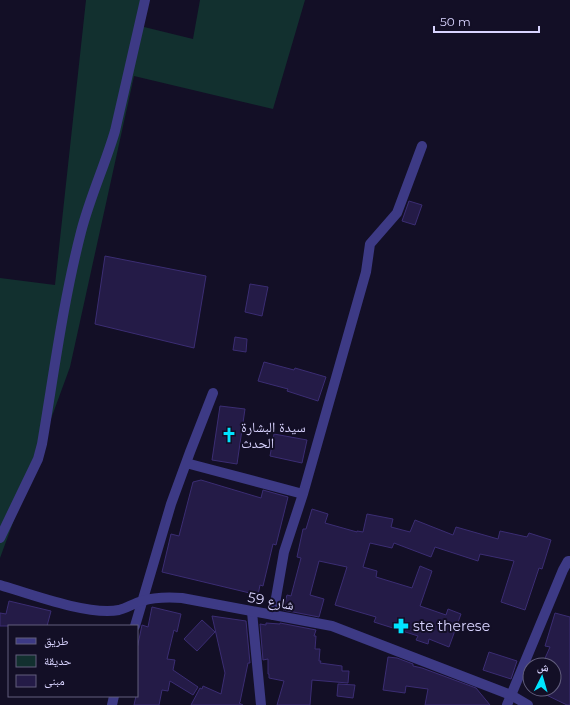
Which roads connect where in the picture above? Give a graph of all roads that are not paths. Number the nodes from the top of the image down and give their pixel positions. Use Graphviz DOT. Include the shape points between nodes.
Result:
graph roads {
  1 [pos="145,0"];
  2 [pos="422,146"];
  3 [pos="213,393"];
  4 [pos="186,463"];
  5 [pos="303,494"];
  6 [pos="0,538"];
  7 [pos="570,561"];
  8 [pos="0,584"];
  9 [pos="142,601"];
  10 [pos="252,612"];
  11 [pos="272,616"];
  12 [pos="135,625"];
  13 [pos="510,695"];
  14 [pos="261,705"];
  15 [pos="507,705"];
  16 [pos="528,705"];
  1 -- 6 [label="street" via="110,148 87,208 68,287 38,459"];
  2 -- 5 [label="street" via="397,213 370,244 366,272"];
  3 -- 4 [label="street"];
  4 -- 5 [label="street"];
  4 -- 9 [label="street"];
  5 -- 11 [label="street" via="284,552"];
  7 -- 13 [label="street" via="562,570"];
  8 -- 9 [label="street, شارع 59" via="96,611 119,610"];
  9 -- 10 [label="street, شارع 59" via="162,597 182,598"];
  9 -- 12 [label="street"];
  10 -- 11 [label="street, شارع 59"];
  10 -- 14 [label="street"];
  11 -- 13 [label="street, شارع 59" via="332,626"];
  13 -- 15 [label="street"];
  13 -- 16 [label="street, شارع 59"];
}
